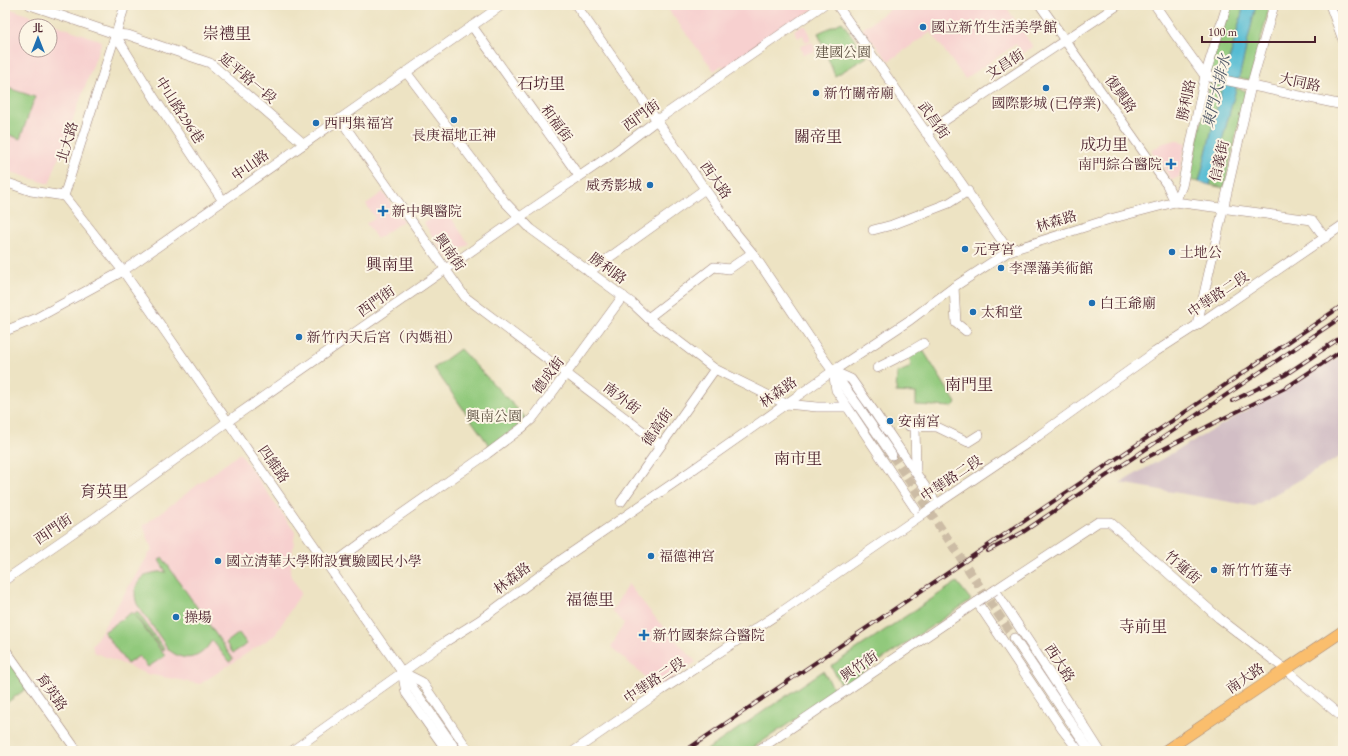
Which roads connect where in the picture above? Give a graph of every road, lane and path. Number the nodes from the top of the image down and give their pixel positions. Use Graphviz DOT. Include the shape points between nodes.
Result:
graph roads {
  1 [pos="30,5"];
  2 [pos="125,5"];
  3 [pos="502,5"];
  4 [pos="576,5"];
  5 [pos="823,5"];
  6 [pos="837,5"];
  7 [pos="1040,5"];
  8 [pos="1118,5"];
  9 [pos="1155,5"];
  10 [pos="1227,5"];
  11 [pos="1274,5"];
  12 [pos="1330,5"];
  13 [pos="472,26"];
  14 [pos="115,34"];
  15 [pos="1343,40"];
  16 [pos="1066,41"];
  17 [pos="406,72"];
  18 [pos="1205,76"];
  19 [pos="1251,86"];
  20 [pos="1343,105"];
  21 [pos="340,119"];
  22 [pos="657,120"];
  23 [pos="926,132"];
  24 [pos="304,144"];
  25 [pos="579,176"];
  26 [pos="5,182"];
  27 [pos="705,189"];
  28 [pos="968,191"];
  29 [pos="64,196"];
  30 [pos="223,201"];
  31 [pos="1175,202"];
  32 [pos="1223,208"];
  33 [pos="520,216"];
  34 [pos="1343,225"];
  35 [pos="873,230"];
  36 [pos="1325,238"];
  37 [pos="1008,250"];
  38 [pos="752,252"];
  39 [pos="446,269"];
  40 [pos="122,271"];
  41 [pos="589,272"];
  42 [pos="954,287"];
  43 [pos="623,296"];
  44 [pos="648,318"];
  45 [pos="1197,325"];
  46 [pos="5,331"];
  47 [pos="966,331"];
  48 [pos="924,343"];
  49 [pos="877,368"];
  50 [pos="716,369"];
  51 [pos="833,371"];
  52 [pos="567,373"];
  53 [pos="786,404"];
  54 [pos="847,407"];
  55 [pos="227,422"];
  56 [pos="979,435"];
  57 [pos="661,445"];
  58 [pos="892,455"];
  59 [pos="916,473"];
  60 [pos="621,502"];
  61 [pos="937,504"];
  62 [pos="920,516"];
  63 [pos="329,567"];
  64 [pos="5,580"];
  65 [pos="995,590"];
  66 [pos="977,602"];
  67 [pos="1343,631"];
  68 [pos="1014,638"];
  69 [pos="5,649"];
  70 [pos="1284,670"];
  71 [pos="403,673"];
  72 [pos="1343,718"];
  73 [pos="77,751"];
  74 [pos="292,751"];
  75 [pos="447,751"];
  76 [pos="457,751"];
  77 [pos="470,751"];
  78 [pos="574,751"];
  79 [pos="757,751"];
  80 [pos="1079,751"];
  81 [pos="1090,751"];
  82 [pos="1100,751"];
  83 [pos="1165,751"];
  1 -- 14 [label="street, 延平路一段"];
  2 -- 14 [label="street, 北大路"];
  3 -- 13 [label="street, 中山路"];
  4 -- 22 [label="street, 西大路"];
  5 -- 22 [label="street, 西門街"];
  6 -- 23 [label="street, 武昌街"];
  7 -- 16 [label="street, 復興路"];
  8 -- 16 [label="street, 文昌街"];
  9 -- 18 [label="street"];
  10 -- 18 [label="street, 勝利路"];
  11 -- 19 [label="street, 信義街"];
  12 -- 15 [label="street"];
  13 -- 17 [label="street, 中山路"];
  13 -- 25 [label="street, 和福街"];
  14 -- 24 [label="street, 延平路一段" via="128,35 210,63"];
  14 -- 29 [label="street, 北大路"];
  14 -- 30 [label="street, 中山路296巷"];
  16 -- 23 [label="street, 文昌街"];
  16 -- 31 [label="street, 復興路" via="1167,185"];
  17 -- 21 [label="street, 中山路"];
  17 -- 33 [label="street, 勝利路" via="504,202"];
  18 -- 19 [label="street, 大同路"];
  18 -- 31 [label="street, 勝利路" via="1182,186"];
  19 -- 20 [label="street, 大同路"];
  19 -- 32 [label="street, 信義街"];
  21 -- 24 [label="street, 中山路"];
  21 -- 39 [label="street, 興南街"];
  22 -- 25 [label="street, 西門街"];
  22 -- 27 [label="street, 西大路"];
  23 -- 28 [label="street, 武昌街"];
  24 -- 30 [label="street, 中山路"];
  25 -- 33 [label="street, 西門街"];
  26 -- 29 [label="street" via="32,191"];
  27 -- 38 [label="street, 西大路"];
  27 -- 41 [label="street"];
  28 -- 35 [label="street" via="949,203"];
  28 -- 37 [label="street, 武昌街"];
  29 -- 40 [label="street"];
  30 -- 40 [label="street, 中山路"];
  31 -- 32 [label="street, 林森路"];
  31 -- 37 [label="street, 林森路"];
  32 -- 36 [label="street, 林森路" via="1312,220"];
  32 -- 45 [label="street, 信義街"];
  33 -- 39 [label="street, 西門街"];
  33 -- 41 [label="street, 勝利路" via="531,229"];
  34 -- 36 [label="street, 中華路二段"];
  36 -- 45 [label="street, 中華路二段"];
  37 -- 42 [label="street, 林森路"];
  38 -- 44 [label="street" via="728,269 714,267"];
  38 -- 51 [label="street, 西大路"];
  39 -- 52 [label="street, 興南街" via="465,297"];
  39 -- 55 [label="street, 西門街"];
  40 -- 46 [label="street, 中山路" via="35,319"];
  40 -- 55 [label="street, 四維路"];
  41 -- 43 [label="street, 勝利路"];
  42 -- 47 [label="street" via="956,323"];
  42 -- 51 [label="street, 林森路" via="910,320"];
  43 -- 44 [label="street, 勝利路"];
  43 -- 52 [label="street, 德成街"];
  44 -- 50 [label="street, 勝利路"];
  45 -- 61 [label="street, 中華路二段" via="1154,352 1038,436"];
  48 -- 49 [label="street"];
  50 -- 53 [label="street, 勝利路"];
  50 -- 57 [label="street, 德高街"];
  51 -- 53 [label="street, 林森路"];
  51 -- 54 [label="street, 西大路" via="836,390"];
  51 -- 58 [label="street, 西大路"];
  51 -- 59 [label="street" via="851,379"];
  52 -- 57 [label="street, 南外街"];
  52 -- 63 [label="street, 德成街" via="550,397 522,428"];
  53 -- 54 [label="street, 勝利路"];
  53 -- 71 [label="street, 林森路"];
  54 -- 62 [label="street, 西大路"];
  55 -- 63 [label="street, 四維路"];
  55 -- 64 [label="street, 西門街"];
  56 -- 59 [label="street" via="968,442 937,426 912,426"];
  57 -- 60 [label="street, 德高街"];
  59 -- 61 [label="street"];
  61 -- 62 [label="street, 中華路二段, bridge"];
  62 -- 78 [label="street, 中華路二段"];
  63 -- 71 [label="street, 四維路"];
  65 -- 66 [label="street, 竹蓮街, bridge"];
  65 -- 70 [label="street, 竹蓮街" via="1098,522 1110,522 1218,618"];
  65 -- 82 [label="street, 西大路"];
  66 -- 79 [label="street, 興竹街"];
  66 -- 80 [label="street"];
  67 -- 70 [label="main road, 南大路"];
  68 -- 81 [label="street, 西大路"];
  69 -- 73 [label="street, 育英路"];
  70 -- 72 [label="street, 竹蓮街"];
  70 -- 83 [label="main road, 南大路"];
  71 -- 74 [label="street, 林森路"];
  71 -- 75 [label="street, 四維路" via="406,693"];
  71 -- 76 [label="street, 四維路"];
  71 -- 77 [label="street, 四維路" via="422,682"];
}
